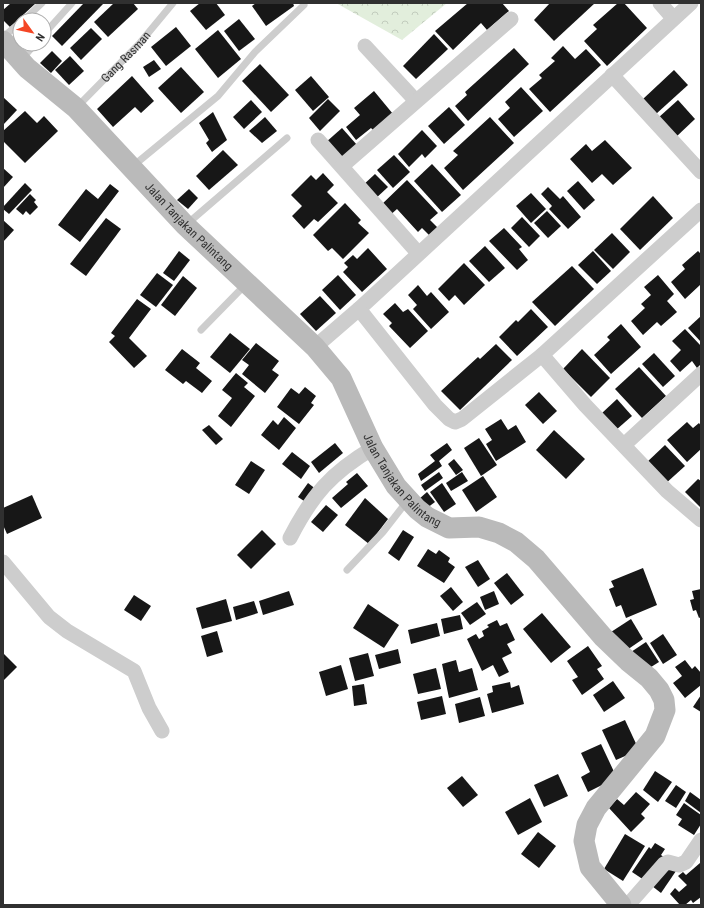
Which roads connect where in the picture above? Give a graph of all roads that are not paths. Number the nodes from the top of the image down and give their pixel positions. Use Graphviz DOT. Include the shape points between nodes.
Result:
graph roads {
  1 [pos="42,3"];
  2 [pos="72,3"];
  3 [pos="173,3"];
  4 [pos="660,3"];
  5 [pos="691,3"];
  6 [pos="304,5"];
  7 [pos="32,12"];
  8 [pos="673,18"];
  9 [pos="511,19"];
  10 [pos="52,25"];
  11 [pos="12,30"];
  12 [pos="3,37"];
  13 [pos="3,41"];
  14 [pos="365,46"];
  15 [pos="28,52"];
  16 [pos="20,62"];
  17 [pos="612,75"];
  18 [pos="416,101"];
  19 [pos="76,108"];
  20 [pos="287,138"];
  21 [pos="318,140"];
  22 [pos="342,166"];
  23 [pos="131,168"];
  24 [pos="701,172"];
  25 [pos="701,210"];
  26 [pos="185,226"];
  27 [pos="418,253"];
  28 [pos="246,284"];
  29 [pos="359,309"];
  30 [pos="201,330"];
  31 [pos="315,347"];
  32 [pos="542,355"];
  33 [pos="701,374"];
  34 [pos="624,445"];
  35 [pos="372,448"];
  36 [pos="408,500"];
  37 [pos="701,520"];
  38 [pos="290,538"];
  39 [pos="347,570"];
  40 [pos="5,571"];
  41 [pos="162,731"];
  42 [pos="701,840"];
  43 [pos="621,905"];
  44 [pos="628,905"];
  1 -- 7 [label="lane"];
  2 -- 10 [label="lane"];
  3 -- 19 [label="lane, Gang Rasman" via="139,44"];
  4 -- 8 [label="street"];
  5 -- 8 [label="street"];
  6 -- 23 [label="lane" via="255,52 218,96"];
  8 -- 17 [label="street"];
  9 -- 18 [label="street"];
  11 -- 12 [label="lane"];
  13 -- 16 [label="street, Jalan Tanjakan Palintang"];
  14 -- 18 [label="street"];
  15 -- 16 [label="lane"];
  16 -- 19 [label="street, Jalan Tanjakan Palintang"];
  17 -- 24 [label="street"];
  17 -- 27 [label="street"];
  18 -- 22 [label="street"];
  19 -- 23 [label="street, Jalan Tanjakan Palintang"];
  20 -- 26 [label="lane"];
  21 -- 22 [label="street"];
  22 -- 27 [label="street"];
  23 -- 26 [label="street, Jalan Tanjakan Palintang"];
  25 -- 32 [label="street"];
  26 -- 28 [label="street, Jalan Tanjakan Palintang"];
  27 -- 29 [label="street"];
  28 -- 30 [label="lane"];
  28 -- 31 [label="street, Jalan Tanjakan Palintang"];
  29 -- 31 [label="street"];
  29 -- 32 [label="street" via="435,405 449,420 455,422"];
  31 -- 35 [label="street, Jalan Tanjakan Palintang" via="341,378"];
  32 -- 34 [label="street"];
  33 -- 34 [label="street"];
  34 -- 37 [label="street" via="667,491"];
  35 -- 36 [label="street, Jalan Tanjakan Palintang"];
  35 -- 38 [label="street" via="336,473 305,512"];
  36 -- 39 [label="lane" via="383,532"];
  36 -- 43 [label="street, Jalan Tanjakan Palintang" via="438,524 449,528 479,528 499,533 516,542 536,559 603,637 659,690 665,710 655,736 596,808 587,825 584,842 590,867"];
  40 -- 41 [label="street" via="49,617 67,631 134,671 149,708"];
  42 -- 44 [label="street" via="686,862 679,866 668,862 664,864"];
}
